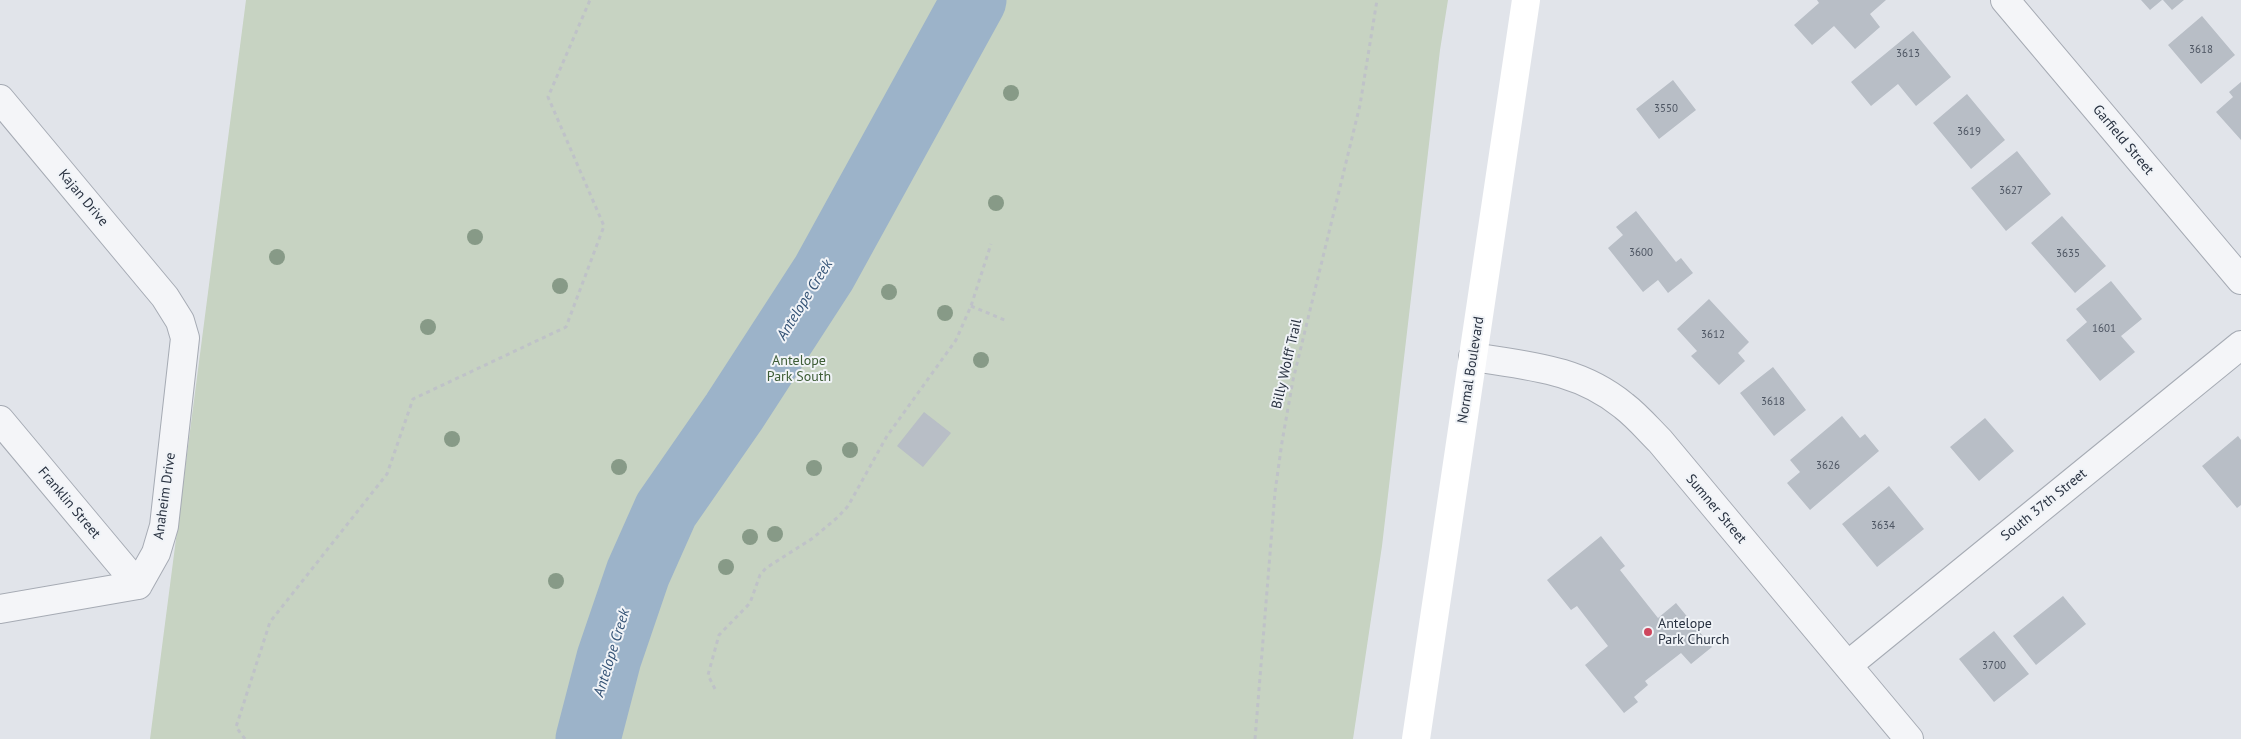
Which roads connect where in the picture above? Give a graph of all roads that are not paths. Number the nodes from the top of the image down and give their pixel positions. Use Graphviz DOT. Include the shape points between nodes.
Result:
graph roads {
  1 [pos="1526,0"];
  2 [pos="2005,0"];
  3 [pos="0,99"];
  4 [pos="2241,280"];
  5 [pos="165,297"];
  6 [pos="2241,345"];
  7 [pos="1473,357"];
  8 [pos="0,420"];
  9 [pos="138,585"];
  10 [pos="0,609"];
  11 [pos="1848,665"];
  12 [pos="1416,739"];
  13 [pos="1909,739"];
  1 -- 7 [label="main road, Normal Boulevard"];
  2 -- 4 [label="street, Garfield Street"];
  3 -- 5 [label="street, Kajan Drive"];
  5 -- 9 [label="street, Anaheim Drive" via="180,322 185,338 164,526 156,553"];
  6 -- 11 [label="street, South 37th Street"];
  7 -- 11 [label="street, Sumner Street" via="1570,375 1590,383 1625,406 1660,441"];
  7 -- 12 [label="main road, Normal Boulevard"];
  8 -- 9 [label="street, Franklin Street"];
  9 -- 10 [label="street"];
  11 -- 13 [label="street, Sumner Street"];
}
